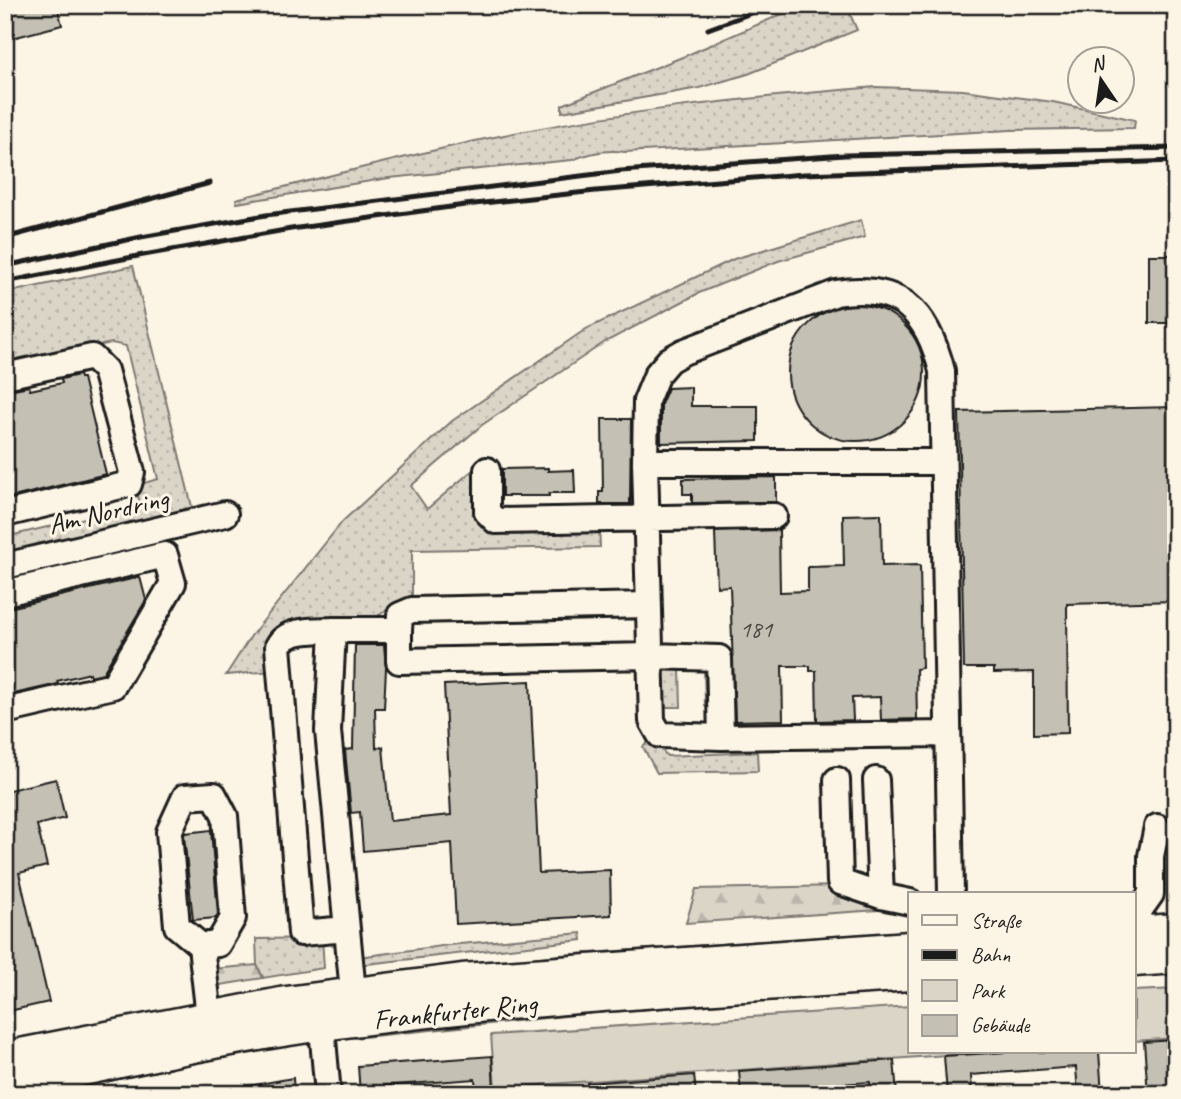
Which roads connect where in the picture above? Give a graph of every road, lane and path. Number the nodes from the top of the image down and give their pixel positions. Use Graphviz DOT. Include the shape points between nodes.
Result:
graph roads {
  1 [pos="5,376"];
  2 [pos="645,462"];
  3 [pos="942,462"];
  4 [pos="487,470"];
  5 [pos="5,514"];
  6 [pos="225,514"];
  7 [pos="774,516"];
  8 [pos="646,518"];
  9 [pos="5,566"];
  10 [pos="5,593"];
  11 [pos="648,606"];
  12 [pos="333,630"];
  13 [pos="399,630"];
  14 [pos="650,656"];
  15 [pos="5,711"];
  16 [pos="948,734"];
  17 [pos="721,737"];
  18 [pos="837,780"];
  19 [pos="876,780"];
  20 [pos="1157,827"];
  21 [pos="950,892"];
  22 [pos="881,896"];
  23 [pos="908,902"];
  24 [pos="1136,915"];
  25 [pos="347,929"];
  26 [pos="1176,929"];
  27 [pos="1136,932"];
  28 [pos="201,946"];
  29 [pos="908,947"];
  30 [pos="1176,958"];
  31 [pos="1136,961"];
  32 [pos="908,975"];
  33 [pos="353,992"];
  34 [pos="320,1011"];
  35 [pos="209,1017"];
  36 [pos="5,1057"];
  37 [pos="5,1087"];
  38 [pos="328,1094"];
  1 -- 5 [label="street" via="92,357 105,370 132,472 129,484"];
  2 -- 3 [label="street"];
  2 -- 3 [label="street" via="646,401 657,374 669,360 836,293 873,290 908,306 924,322 935,344 942,370"];
  2 -- 8 [label="street"];
  3 -- 16 [label="street"];
  4 -- 8 [label="street" via="487,512 496,521"];
  6 -- 9 [label="street, Am Nordring"];
  7 -- 8 [label="street"];
  8 -- 11 [label="street"];
  10 -- 15 [label="street" via="165,555 173,583 113,686"];
  11 -- 13 [label="street" via="412,610 400,615"];
  11 -- 14 [label="street"];
  12 -- 13 [label="street"];
  12 -- 25 [label="street" via="328,731"];
  12 -- 25 [label="street" via="290,634 278,646 301,933"];
  13 -- 14 [label="street" via="399,660"];
  14 -- 17 [label="street" via="652,721 660,735"];
  14 -- 17 [label="street" via="719,658"];
  16 -- 17 [label="street"];
  16 -- 21 [label="street"];
  18 -- 22 [label="street" via="840,882"];
  19 -- 22 [label="street"];
  20 -- 24 [label="street" via="1151,894"];
  22 -- 23 [label="street"];
  25 -- 33 [label="street"];
  26 -- 27 [label="main road"];
  28 -- 28 [label="street" via="177,926 169,832 185,797 214,795 225,816 233,918 218,944"];
  28 -- 35 [label="street"];
  29 -- 33 [label="main road, Frankfurter Ring" via="574,969"];
  30 -- 31 [label="main road"];
  32 -- 34 [label="main road, Frankfurter Ring" via="526,1003"];
  33 -- 34 [label="main road, Frankfurter Ring"];
  34 -- 35 [label="main road, Frankfurter Ring"];
  34 -- 37 [label="main road, Frankfurter Ring"];
  34 -- 38 [label="street"];
  35 -- 36 [label="main road, Frankfurter Ring"];
}
